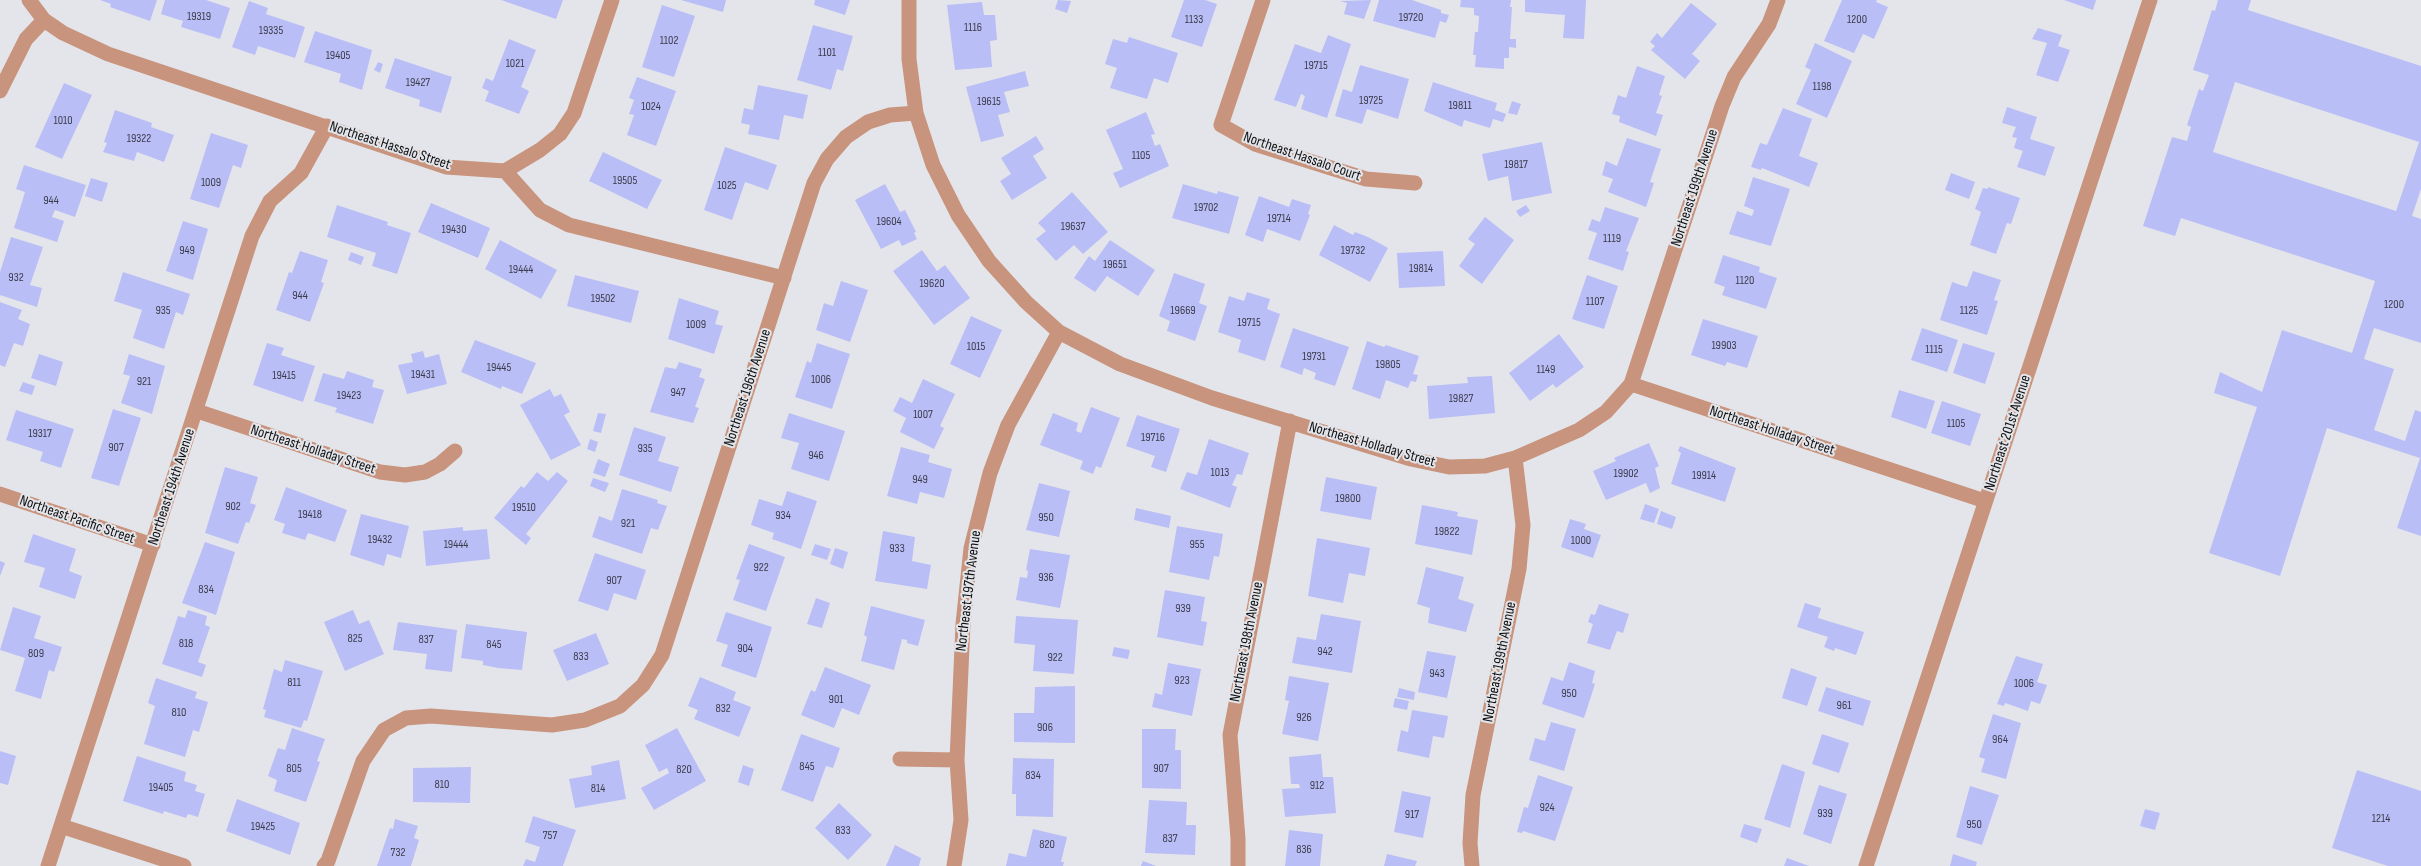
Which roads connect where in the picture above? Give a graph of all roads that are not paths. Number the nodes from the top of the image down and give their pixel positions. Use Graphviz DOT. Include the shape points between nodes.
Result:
graph roads {
  1 [pos="29,0"];
  2 [pos="612,0"];
  3 [pos="909,0"];
  4 [pos="1263,0"];
  5 [pos="1778,0"];
  6 [pos="2150,0"];
  7 [pos="44,20"];
  8 [pos="0,91"];
  9 [pos="916,113"];
  10 [pos="327,126"];
  11 [pos="505,171"];
  12 [pos="1415,183"];
  13 [pos="784,278"];
  14 [pos="1059,332"];
  15 [pos="1631,384"];
  16 [pos="197,411"];
  17 [pos="1290,421"];
  18 [pos="455,451"];
  19 [pos="1515,458"];
  20 [pos="0,494"];
  21 [pos="1985,501"];
  22 [pos="153,545"];
  23 [pos="900,759"];
  24 [pos="957,760"];
  25 [pos="61,826"];
  26 [pos="48,866"];
  27 [pos="184,866"];
  28 [pos="324,866"];
  29 [pos="954,866"];
  30 [pos="1238,866"];
  31 [pos="1472,866"];
  32 [pos="1866,866"];
  1 -- 7 [label="street, Northeast Hassalo Street"];
  2 -- 11 [label="street" via="574,113 560,134"];
  3 -- 9 [label="street" via="909,60"];
  4 -- 12 [label="street, Northeast Hassalo Court" via="1221,125 1255,144 1366,179"];
  5 -- 15 [label="street, Northeast 199th Avenue" via="1770,24 1734,76 1722,106"];
  6 -- 21 [label="street, Northeast 201st Avenue"];
  7 -- 8 [label="street" via="26,39"];
  7 -- 10 [label="street, Northeast Hassalo Street" via="63,34 108,54"];
  9 -- 13 [label="street, Northeast 196th Avenue" via="890,115 868,122 846,137 827,159 814,183"];
  9 -- 14 [label="street, Northeast Holladay Street" via="933,165 958,215 989,261"];
  10 -- 11 [label="street, Northeast Hassalo Street" via="446,167"];
  10 -- 16 [label="street, Northeast 194th Avenue" via="301,173 270,201 252,236"];
  11 -- 13 [label="street" via="540,210 569,225"];
  13 -- 28 [label="street, Northeast 196th Avenue" via="662,655 642,685 620,706 585,720 552,725 431,716 406,718 384,730 363,761"];
  14 -- 17 [label="street, Northeast Holladay Street" via="1145,375"];
  14 -- 24 [label="street, Northeast 197th Avenue" via="1008,426 990,473 972,548 963,624"];
  15 -- 19 [label="street, Northeast Holladay Street" via="1606,412 1579,430"];
  15 -- 21 [label="street, Northeast Holladay Street"];
  16 -- 18 [label="street, Northeast Holladay Street" via="380,472 405,475 425,472"];
  16 -- 22 [label="street, Northeast 194th Avenue"];
  17 -- 19 [label="street, Northeast Holladay Street" via="1449,467 1485,466"];
  17 -- 30 [label="street, Northeast 198th Avenue" via="1230,735"];
  19 -- 31 [label="street, Northeast 199th Avenue" via="1524,525 1519,569 1473,795"];
  20 -- 22 [label="street, Northeast Pacific Street"];
  21 -- 32 [label="street, Northeast 201st Avenue"];
  22 -- 25 [label="street, Northeast 194th Avenue"];
  23 -- 24 [label="street"];
  24 -- 29 [label="street, Northeast 197th Avenue" via="961,820"];
  25 -- 26 [label="street, Northeast 194th Avenue"];
  25 -- 27 [label="street"];
}
